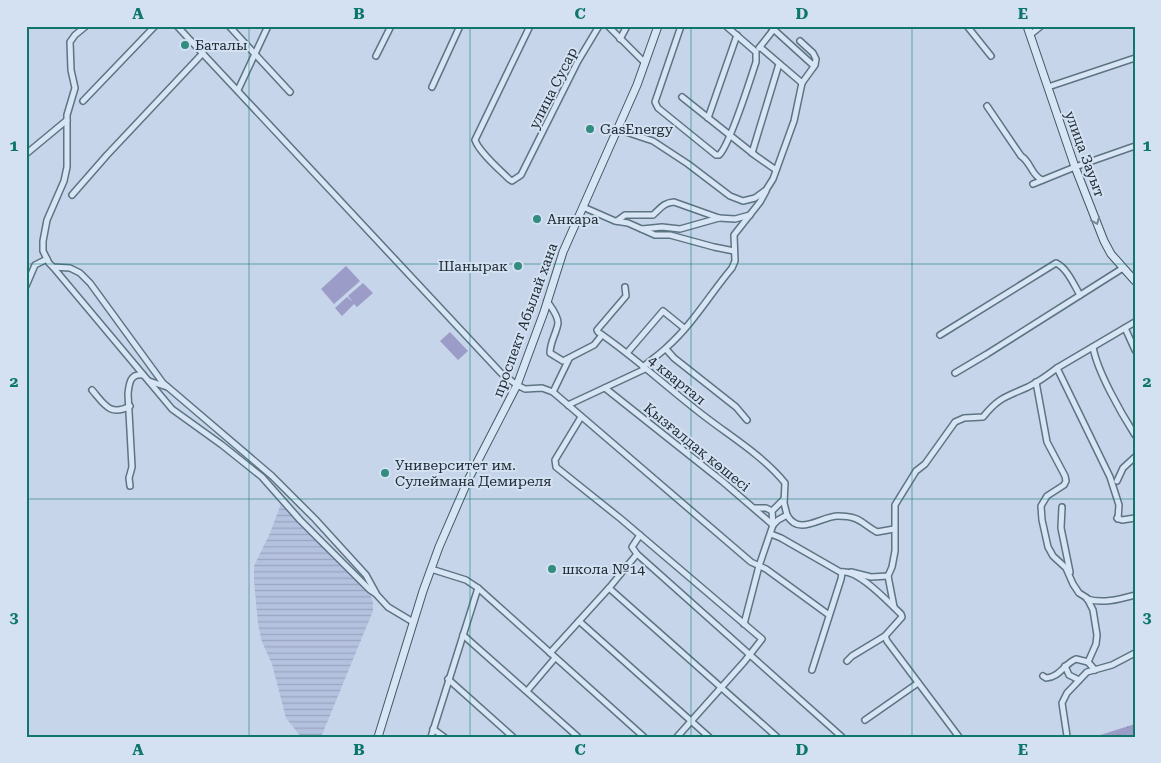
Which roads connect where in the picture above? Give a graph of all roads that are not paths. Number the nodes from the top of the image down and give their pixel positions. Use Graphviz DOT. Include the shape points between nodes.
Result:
graph roads {
  1 [pos="86,26"];
  2 [pos="155,26"];
  3 [pos="177,26"];
  4 [pos="229,26"];
  5 [pos="268,26"];
  6 [pos="391,26"];
  7 [pos="460,26"];
  8 [pos="530,26"];
  9 [pos="599,26"];
  10 [pos="608,26"];
  11 [pos="627,26"];
  12 [pos="658,26"];
  13 [pos="681,26"];
  14 [pos="726,26"];
  15 [pos="967,26"];
  16 [pos="1027,26"];
  17 [pos="1041,26"];
  18 [pos="772,28"];
  19 [pos="737,35"];
  20 [pos="1030,35"];
  21 [pos="620,39"];
  22 [pos="800,42"];
  23 [pos="758,49"];
  24 [pos="203,53"];
  25 [pos="256,54"];
  26 [pos="376,56"];
  27 [pos="991,56"];
  28 [pos="1135,58"];
  29 [pos="645,63"];
  30 [pos="779,64"];
  31 [pos="814,66"];
  32 [pos="802,83"];
  33 [pos="432,87"];
  34 [pos="1048,87"];
  35 [pos="238,90"];
  36 [pos="290,92"];
  37 [pos="682,97"];
  38 [pos="83,101"];
  39 [pos="987,106"];
  40 [pos="708,118"];
  41 [pos="67,120"];
  42 [pos="617,129"];
  43 [pos="730,135"];
  44 [pos="1135,146"];
  45 [pos="752,153"];
  46 [pos="26,154"];
  47 [pos="1075,167"];
  48 [pos="776,170"];
  49 [pos="1042,180"];
  50 [pos="1033,184"];
  51 [pos="766,190"];
  52 [pos="72,195"];
  53 [pos="583,207"];
  54 [pos="751,214"];
  55 [pos="719,218"];
  56 [pos="616,221"];
  57 [pos="642,229"];
  58 [pos="674,230"];
  59 [pos="690,241"];
  60 [pos="734,251"];
  61 [pos="47,259"];
  62 [pos="53,267"];
  63 [pos="1123,268"];
  64 [pos="1135,281"];
  65 [pos="26,286"];
  66 [pos="625,287"];
  67 [pos="1080,295"];
  68 [pos="547,301"];
  69 [pos="1135,322"];
  70 [pos="684,328"];
  71 [pos="1124,328"];
  72 [pos="940,335"];
  73 [pos="602,336"];
  74 [pos="1094,347"];
  75 [pos="666,349"];
  76 [pos="1135,350"];
  77 [pos="627,354"];
  78 [pos="564,364"];
  79 [pos="644,368"];
  80 [pos="1058,368"];
  81 [pos="955,372"];
  82 [pos="143,375"];
  83 [pos="148,381"];
  84 [pos="1036,382"];
  85 [pos="517,385"];
  86 [pos="169,388"];
  87 [pos="605,388"];
  88 [pos="92,390"];
  89 [pos="554,392"];
  90 [pos="568,405"];
  91 [pos="130,406"];
  92 [pos="581,417"];
  93 [pos="747,420"];
  94 [pos="1135,435"];
  95 [pos="210,436"];
  96 [pos="233,442"];
  97 [pos="1135,457"];
  98 [pos="1117,481"];
  99 [pos="130,486"];
  100 [pos="784,498"];
  101 [pos="1062,506"];
  102 [pos="755,508"];
  103 [pos="772,511"];
  104 [pos="786,515"];
  105 [pos="1135,518"];
  106 [pos="773,525"];
  107 [pos="894,529"];
  108 [pos="771,534"];
  109 [pos="640,535"];
  110 [pos="637,554"];
  111 [pos="759,566"];
  112 [pos="431,569"];
  113 [pos="840,572"];
  114 [pos="851,572"];
  115 [pos="888,576"];
  116 [pos="1071,576"];
  117 [pos="478,588"];
  118 [pos="609,588"];
  119 [pos="377,594"];
  120 [pos="1135,595"];
  121 [pos="1087,598"];
  122 [pos="894,608"];
  123 [pos="830,615"];
  124 [pos="579,620"];
  125 [pos="413,622"];
  126 [pos="744,624"];
  127 [pos="463,635"];
  128 [pos="885,636"];
  129 [pos="1135,653"];
  130 [pos="550,654"];
  131 [pos="750,654"];
  132 [pos="555,658"];
  133 [pos="848,661"];
  134 [pos="1088,662"];
  135 [pos="1065,666"];
  136 [pos="812,670"];
  137 [pos="1095,670"];
  138 [pos="1043,676"];
  139 [pos="448,679"];
  140 [pos="1079,680"];
  141 [pos="918,682"];
  142 [pos="721,688"];
  143 [pos="527,691"];
  144 [pos="692,720"];
  145 [pos="865,720"];
  146 [pos="433,729"];
  147 [pos="1067,736"];
  148 [pos="378,737"];
  149 [pos="430,737"];
  150 [pos="444,737"];
  151 [pos="513,737"];
  152 [pos="578,737"];
  153 [pos="644,737"];
  154 [pos="678,737"];
  155 [pos="709,737"];
  156 [pos="777,737"];
  157 [pos="842,737"];
  158 [pos="959,737"];
  1 -- 41 [label="street" via="70,42 75,88"];
  2 -- 38 [label="street"];
  3 -- 24 [label="street"];
  4 -- 25 [label="street"];
  5 -- 25 [label="street"];
  6 -- 26 [label="street"];
  7 -- 33 [label="street"];
  8 -- 9 [label="street, улица Сусар" via="476,138 476,144 509,179 515,180"];
  10 -- 21 [label="street"];
  11 -- 21 [label="street"];
  12 -- 29 [label="main road, проспект Абылай хана"];
  13 -- 43 [label="street" via="655,104 716,155 721,153"];
  14 -- 19 [label="street"];
  15 -- 27 [label="street"];
  16 -- 20 [label="main road, улица Зауыт"];
  17 -- 20 [label="street"];
  18 -- 23 [label="street"];
  18 -- 31 [label="street"];
  19 -- 23 [label="street"];
  19 -- 40 [label="street"];
  20 -- 34 [label="main road, улица Зауыт"];
  21 -- 29 [label="street"];
  22 -- 31 [label="street" via="814,53"];
  23 -- 30 [label="street"];
  23 -- 43 [label="street"];
  24 -- 35 [label="street"];
  24 -- 52 [label="street"];
  25 -- 35 [label="street"];
  25 -- 36 [label="street"];
  28 -- 34 [label="street"];
  29 -- 42 [label="main road, проспект Абылай хана"];
  30 -- 32 [label="street"];
  30 -- 45 [label="street"];
  31 -- 32 [label="street"];
  32 -- 48 [label="street" via="794,121"];
  34 -- 47 [label="main road, улица Зауыт"];
  35 -- 85 [label="street" via="444,313 501,373"];
  37 -- 40 [label="street"];
  39 -- 49 [label="street" via="1033,174"];
  40 -- 43 [label="street"];
  41 -- 46 [label="street"];
  41 -- 61 [label="street" via="68,167 47,220 43,240"];
  42 -- 51 [label="street" via="652,141 730,196 744,201"];
  42 -- 53 [label="main road, проспект Абылай хана"];
  43 -- 45 [label="street"];
  44 -- 47 [label="street"];
  45 -- 48 [label="street"];
  47 -- 49 [label="street"];
  47 -- 63 [label="main road, улица Зауыт, one-way" via="1104,240"];
  48 -- 51 [label="street"];
  49 -- 50 [label="street"];
  51 -- 54 [label="street"];
  53 -- 56 [label="street"];
  53 -- 68 [label="main road, проспект Абылай хана" via="563,252"];
  54 -- 55 [label="street" via="735,219"];
  54 -- 60 [label="street" via="734,235"];
  55 -- 56 [label="street" via="674,202 664,204 650,216 625,215"];
  55 -- 58 [label="street"];
  56 -- 57 [label="street"];
  57 -- 58 [label="street" via="662,227"];
  57 -- 59 [label="street" via="655,235 670,235"];
  58 -- 59 [label="street"];
  59 -- 60 [label="street"];
  60 -- 70 [label="street" via="732,268"];
  61 -- 62 [label="street"];
  61 -- 65 [label="street" via="35,265"];
  62 -- 82 [label="street"];
  62 -- 86 [label="street" via="80,272 90,282 104,305"];
  63 -- 64 [label="main road, улица Зауыт"];
  63 -- 67 [label="street"];
  66 -- 73 [label="street" via="626,296 597,331"];
  67 -- 72 [label="street" via="1060,264 1056,263"];
  67 -- 81 [label="street"];
  68 -- 78 [label="street" via="558,323 550,353"];
  68 -- 85 [label="main road, проспект Абылай хана"];
  69 -- 71 [label="street"];
  70 -- 75 [label="street"];
  70 -- 77 [label="street" via="663,311"];
  71 -- 74 [label="street"];
  71 -- 76 [label="street"];
  73 -- 77 [label="street, 4 квартал"];
  73 -- 78 [label="street"];
  74 -- 80 [label="street"];
  74 -- 94 [label="street" via="1095,358"];
  75 -- 79 [label="street"];
  75 -- 93 [label="street" via="736,407"];
  77 -- 79 [label="street, 4 квартал"];
  78 -- 89 [label="street"];
  79 -- 87 [label="street"];
  79 -- 100 [label="street, 4 квартал" via="761,460 785,483"];
  80 -- 84 [label="street"];
  80 -- 105 [label="street" via="1110,478 1119,505 1117,518"];
  82 -- 83 [label="street"];
  82 -- 91 [label="street" via="136,374 129,383"];
  83 -- 86 [label="street"];
  83 -- 95 [label="street" via="172,409"];
  84 -- 107 [label="street" via="1000,399 983,417 955,422 925,464 916,471 895,505"];
  84 -- 116 [label="street" via="1047,442 1066,481 1047,496 1041,506 1042,520 1048,547"];
  85 -- 89 [label="street"];
  85 -- 112 [label="main road, проспект Абылай хана" via="469,478"];
  86 -- 96 [label="street"];
  87 -- 90 [label="street"];
  87 -- 102 [label="street, Қызғалдақ көшесі"];
  88 -- 91 [label="street" via="110,409 116,411"];
  89 -- 90 [label="street"];
  90 -- 92 [label="street"];
  91 -- 99 [label="street"];
  92 -- 109 [label="street" via="554,464"];
  92 -- 111 [label="street"];
  95 -- 96 [label="street"];
  95 -- 119 [label="street" via="262,477 300,520"];
  96 -- 119 [label="street" via="314,518 366,575"];
  97 -- 98 [label="street" via="1123,468"];
  100 -- 103 [label="street"];
  100 -- 104 [label="street"];
  101 -- 116 [label="street" via="1061,528"];
  102 -- 103 [label="street"];
  102 -- 106 [label="street, Қызғалдақ көшесі"];
  103 -- 106 [label="street"];
  104 -- 106 [label="street"];
  104 -- 107 [label="street" via="796,524 815,524 839,516 859,519 877,532"];
  106 -- 108 [label="street"];
  107 -- 115 [label="street" via="895,551"];
  108 -- 111 [label="street"];
  108 -- 113 [label="street"];
  109 -- 110 [label="street" via="632,547"];
  109 -- 126 [label="street"];
  110 -- 118 [label="street"];
  110 -- 131 [label="street"];
  111 -- 123 [label="street"];
  111 -- 126 [label="street"];
  112 -- 117 [label="street" via="466,580"];
  112 -- 125 [label="main road, проспект Абылай хана"];
  113 -- 114 [label="street"];
  113 -- 123 [label="street" via="841,579"];
  114 -- 115 [label="street" via="871,577"];
  114 -- 122 [label="street"];
  115 -- 122 [label="street"];
  116 -- 121 [label="street" via="1079,593"];
  117 -- 127 [label="street"];
  117 -- 130 [label="street"];
  118 -- 124 [label="street"];
  118 -- 142 [label="street"];
  119 -- 125 [label="street" via="388,607"];
  120 -- 121 [label="street" via="1104,601"];
  121 -- 134 [label="street" via="1094,610 1097,635"];
  122 -- 128 [label="street" via="902,617"];
  123 -- 136 [label="street"];
  124 -- 130 [label="street"];
  124 -- 144 [label="street"];
  125 -- 148 [label="main road, проспект Абылай хана"];
  126 -- 131 [label="street" via="762,639"];
  127 -- 139 [label="street"];
  127 -- 143 [label="street"];
  128 -- 133 [label="street"];
  128 -- 141 [label="street"];
  129 -- 137 [label="street"];
  130 -- 132 [label="street"];
  131 -- 142 [label="street"];
  131 -- 157 [label="street"];
  132 -- 143 [label="street"];
  132 -- 153 [label="street"];
  134 -- 135 [label="street" via="1076,659"];
  134 -- 137 [label="street"];
  135 -- 138 [label="street" via="1054,676"];
  135 -- 140 [label="street" via="1069,675"];
  137 -- 140 [label="street" via="1087,672"];
  139 -- 146 [label="street"];
  139 -- 151 [label="street"];
  140 -- 147 [label="street" via="1062,703"];
  141 -- 145 [label="street"];
  141 -- 158 [label="street"];
  142 -- 144 [label="street"];
  142 -- 156 [label="street"];
  143 -- 152 [label="street"];
  144 -- 154 [label="street"];
  144 -- 155 [label="street"];
  146 -- 149 [label="street"];
  146 -- 150 [label="street"];
}
